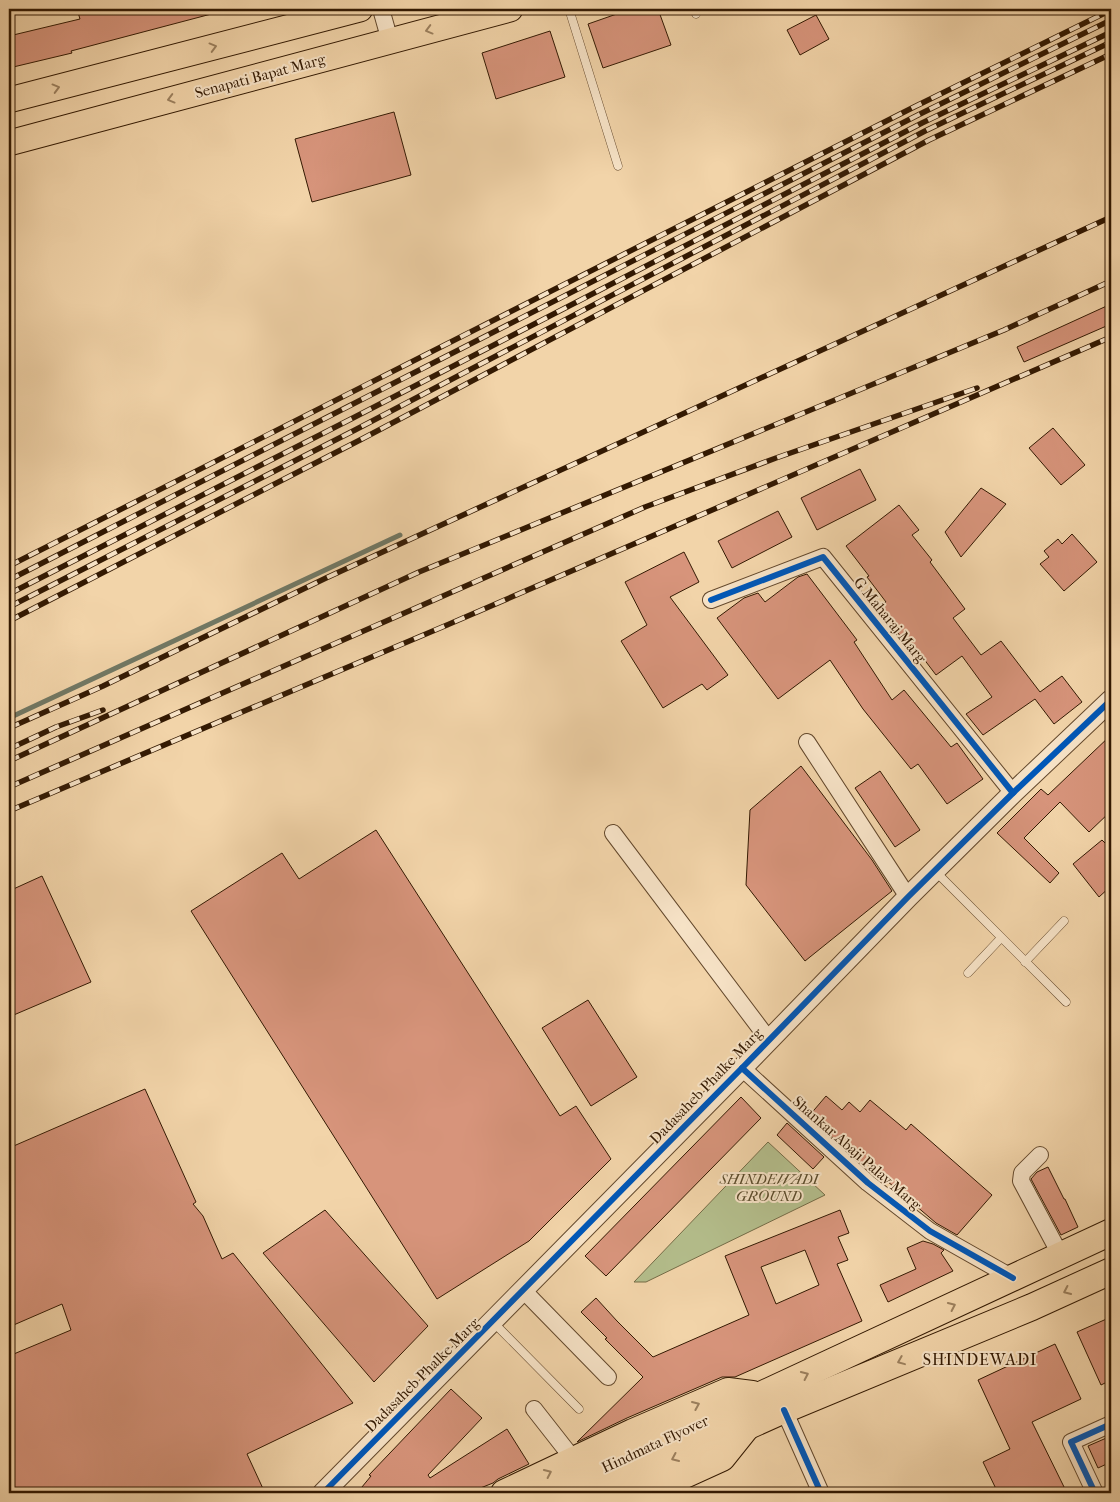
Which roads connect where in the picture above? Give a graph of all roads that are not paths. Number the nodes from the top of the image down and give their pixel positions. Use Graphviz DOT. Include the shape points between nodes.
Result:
graph roads {
  1 [pos="360,9"];
  2 [pos="381,9"];
  3 [pos="510,9"];
  4 [pos="569,9"];
  5 [pos="390,41"];
  6 [pos="9,100"];
  7 [pos="9,143"];
  8 [pos="618,166"];
  9 [pos="711,600"];
  10 [pos="1111,700"];
  11 [pos="807,742"];
  12 [pos="1013,793"];
  13 [pos="613,833"];
  14 [pos="934,870"];
  15 [pos="908,897"];
  16 [pos="1064,921"];
  17 [pos="1001,938"];
  18 [pos="1025,962"];
  19 [pos="968,973"];
  20 [pos="1066,1002"];
  21 [pos="769,1040"];
  22 [pos="742,1068"];
  23 [pos="1040,1155"];
  24 [pos="1111,1232"];
  25 [pos="1061,1256"];
  26 [pos="1111,1271"];
  27 [pos="1013,1278"];
  28 [pos="523,1290"];
  29 [pos="492,1321"];
  30 [pos="608,1377"];
  31 [pos="760,1395"];
  32 [pos="534,1409"];
  33 [pos="579,1409"];
  34 [pos="784,1410"];
  35 [pos="1111,1424"];
  36 [pos="748,1426"];
  37 [pos="717,1428"];
  38 [pos="574,1460"];
  39 [pos="323,1493"];
  40 [pos="504,1493"];
  41 [pos="550,1493"];
  42 [pos="599,1493"];
  43 [pos="645,1493"];
  44 [pos="821,1493"];
  45 [pos="1096,1493"];
  6 -- 1 [label="main road, one-way"];
  2 -- 5 [label="street"];
  3 -- 5 [label="main road, Senapati Bapat Marg, one-way"];
  4 -- 8 [label="lane"];
  5 -- 7 [label="main road, Senapati Bapat Marg, one-way"];
  9 -- 12 [label="street, G Maharaj Marg" via="823,556"];
  10 -- 12 [label="street, Dadasaheb Phalke Marg"];
  11 -- 15 [label="street"];
  12 -- 14 [label="street, Dadasaheb Phalke Marg"];
  13 -- 21 [label="street"];
  14 -- 15 [label="street, Dadasaheb Phalke Marg"];
  14 -- 17 [label="lane"];
  15 -- 21 [label="street, Dadasaheb Phalke Marg"];
  16 -- 18 [label="lane"];
  17 -- 18 [label="lane"];
  17 -- 19 [label="lane"];
  18 -- 20 [label="lane"];
  21 -- 22 [label="street, Dadasaheb Phalke Marg"];
  22 -- 27 [label="street, Shankar Abaji Palav Marg" via="868,1183 930,1231"];
  22 -- 28 [label="street, Dadasaheb Phalke Marg"];
  23 -- 25 [label="street" via="1022,1174 1021,1181"];
  24 -- 25 [label="highway, Hindmata Flyover"];
  25 -- 27 [label="highway, Hindmata Flyover"];
  26 -- 34 [label="highway, Hindmata Flyover, one-way"];
  31 -- 27 [label="highway, Hindmata Flyover, one-way"];
  28 -- 29 [label="street, Dadasaheb Phalke Marg"];
  28 -- 30 [label="street"];
  29 -- 33 [label="lane"];
  29 -- 39 [label="street, Dadasaheb Phalke Marg"];
  31 -- 37 [label="highway, Hindmata Flyover"];
  38 -- 31 [label="highway, one-way" via="728,1391"];
  32 -- 38 [label="street"];
  34 -- 36 [label="highway, Hindmata Flyover"];
  34 -- 44 [label="street"];
  35 -- 45 [label="street" via="1071,1442"];
  36 -- 37 [label="highway, Hindmata Flyover"];
  36 -- 43 [label="highway" via="722,1458"];
  37 -- 41 [label="highway, Hindmata Flyover"];
  37 -- 42 [label="highway, Hindmata Flyover, one-way"];
  40 -- 38 [label="highway, one-way"];
}
